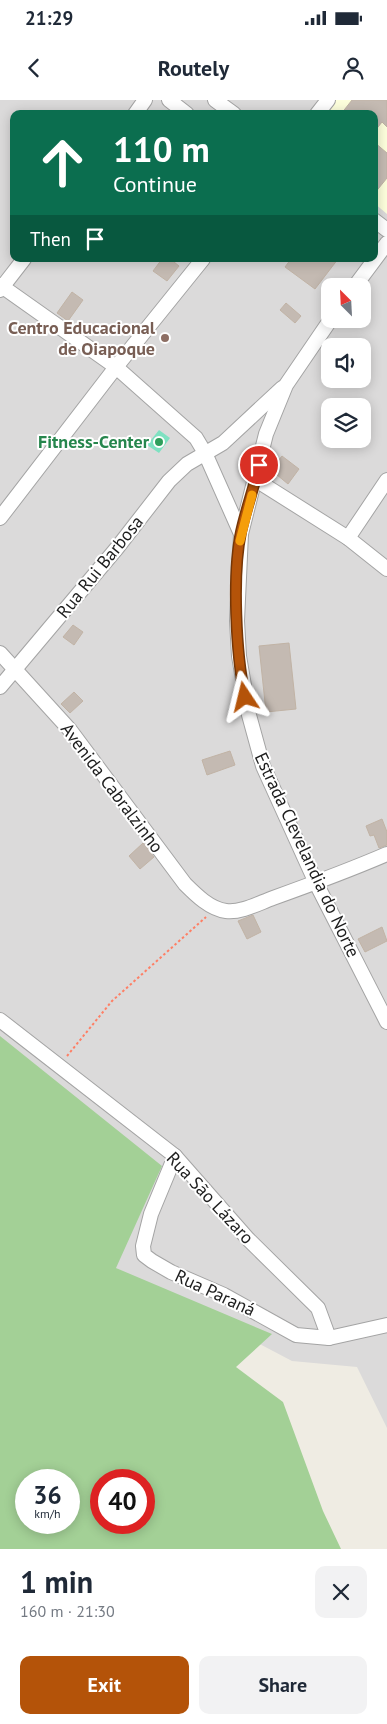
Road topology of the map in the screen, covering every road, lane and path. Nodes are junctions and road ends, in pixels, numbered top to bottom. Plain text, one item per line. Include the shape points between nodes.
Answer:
1 (169, 100) edge
2 (216, 100) edge
3 (328, 100) edge
4 (183, 110) edge
5 (229, 110) edge
6 (320, 110) edge
7 (22, 262) edge
8 (201, 262) edge
9 (372, 262) edge
10 (361, 278) edge
11 (1, 287) edge
12 (325, 328) edge
13 (116, 367) junction
14 (286, 385) junction
15 (205, 453) junction
16 (256, 480) junction
17 (387, 480) edge
18 (0, 518) edge
19 (241, 534) junction
20 (348, 538) junction
21 (387, 569) edge
22 (0, 653) edge
23 (16, 669) junction
24 (0, 687) edge
25 (387, 854) edge
26 (316, 883) junction
27 (216, 908) junction
28 (0, 1020) edge
29 (387, 1022) edge
30 (60, 1066) junction
31 (175, 1156) junction
32 (387, 1325) edge
33 (329, 1338) junction

1 - 4 street
2 - 5 street
3 - 6 street
7 - 11 street
8 - 13 street
9 - 10 street
11 - 13 street
12 - 14 street
13 - 15 street via 185,426
13 - 18 street
14 - 15 street, Rua Rui Barbosa via 223,443
14 - 16 street via 266,434
15 - 19 street
15 - 23 street, Rua Rui Barbosa via 169,481
16 - 19 street
16 - 20 street
17 - 20 street
19 - 26 street, Estrada Clevelandia do Norte via 237,621 249,715 263,766
20 - 21 street
22 - 23 street, Avenida Cabralzinho
23 - 24 street, Rua Rui Barbosa
23 - 27 street, Avenida Cabralzinho via 70,730 185,884 195,895
25 - 26 street
26 - 27 street, Avenida Cabralzinho via 230,912
26 - 29 street, Estrada Clevelandia do Norte
27 - 30 path via 112,1000
28 - 30 street, Rua São Lázaro
30 - 31 street, Rua São Lázaro
31 - 33 street, Rua São Lázaro via 248,1239 318,1308
31 - 33 street, Rua Paraná via 151,1214 143,1246 144,1255 171,1272 198,1282 274,1321 285,1331 308,1338
32 - 33 street, Rua Paraná

